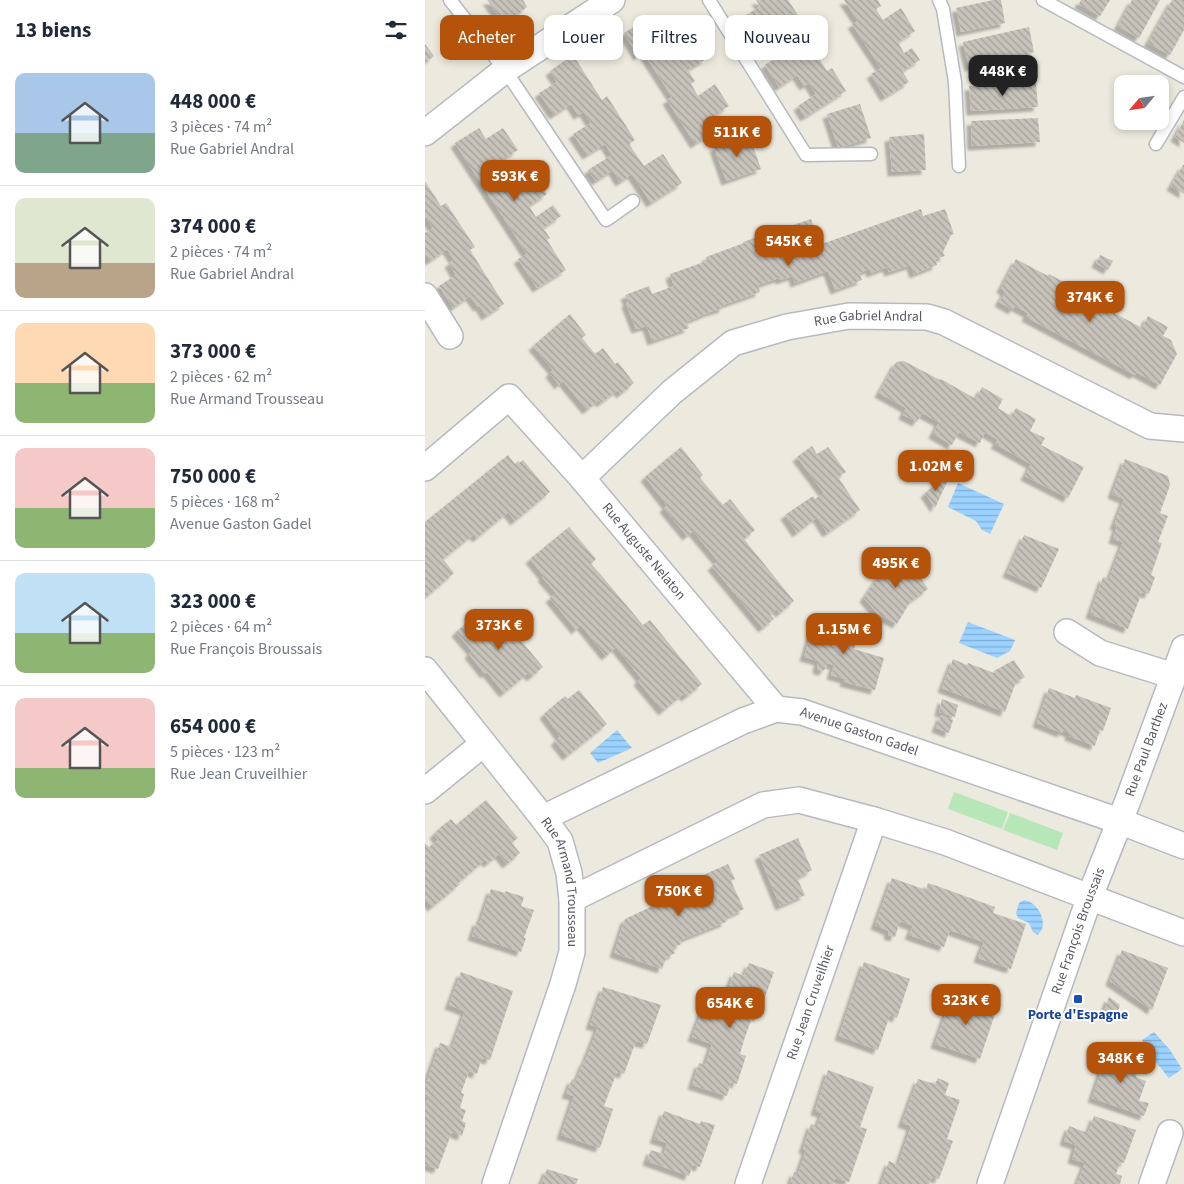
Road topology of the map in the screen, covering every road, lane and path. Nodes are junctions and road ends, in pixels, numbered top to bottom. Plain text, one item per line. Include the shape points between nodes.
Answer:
1 (451, 0) edge
2 (709, 0) edge
3 (939, 0) edge
4 (1043, 0) edge
5 (608, 1) edge
6 (505, 70) junction
7 (1184, 77) edge
8 (1184, 97) edge
9 (425, 133) edge
10 (1156, 144) dead end
11 (871, 154) dead end
12 (959, 166) dead end
13 (633, 201) dead end
14 (425, 296) edge
15 (450, 336) dead end
16 (1184, 429) edge
17 (425, 468) edge
18 (582, 478) junction
19 (1067, 632) dead end
20 (1184, 648) edge
21 (425, 670) edge
22 (1174, 676) junction
23 (776, 709) junction
24 (483, 744) junction
25 (425, 791) edge
26 (543, 818) junction
27 (874, 820) junction
28 (1119, 822) junction
29 (1184, 846) edge
30 (1090, 896) junction
31 (571, 899) junction
32 (1184, 932) edge
33 (1170, 1133) dead end
34 (495, 1184) edge
35 (748, 1184) edge
36 (990, 1184) edge
37 (1152, 1184) edge

1 - 6 lane
2 - 11 lane via 807,155
3 - 12 lane via 955,82
4 - 7 lane
5 - 6 street
6 - 9 street
6 - 13 lane via 606,220
8 - 10 lane
14 - 15 street
16 - 18 street, Rue Gabriel Andral via 1150,426 944,322 927,317 849,316 787,327 733,343 672,392
17 - 18 street, Rue Auguste Nelaton via 509,397
18 - 23 street, Rue Auguste Nelaton
19 - 22 street via 1099,653
20 - 22 street, Rue Paul Barthez
21 - 24 street, Rue Armand Trousseau
22 - 28 street, Rue Paul Barthez
23 - 26 street, Avenue Gaston Gadel via 743,721
23 - 28 street, Avenue Gaston Gadel via 802,712
24 - 25 street
24 - 26 street, Rue Armand Trousseau
26 - 31 street, Rue Armand Trousseau via 560,841 569,873
27 - 30 street via 945,842
27 - 31 street via 799,800 763,806
27 - 35 street, Rue Jean Cruveilhier
28 - 29 street, Avenue Gaston Gadel
28 - 30 street, Rue François Broussais
30 - 32 street
30 - 36 street, Rue François Broussais
31 - 34 street, Rue Armand Trousseau via 572,952
33 - 37 street

